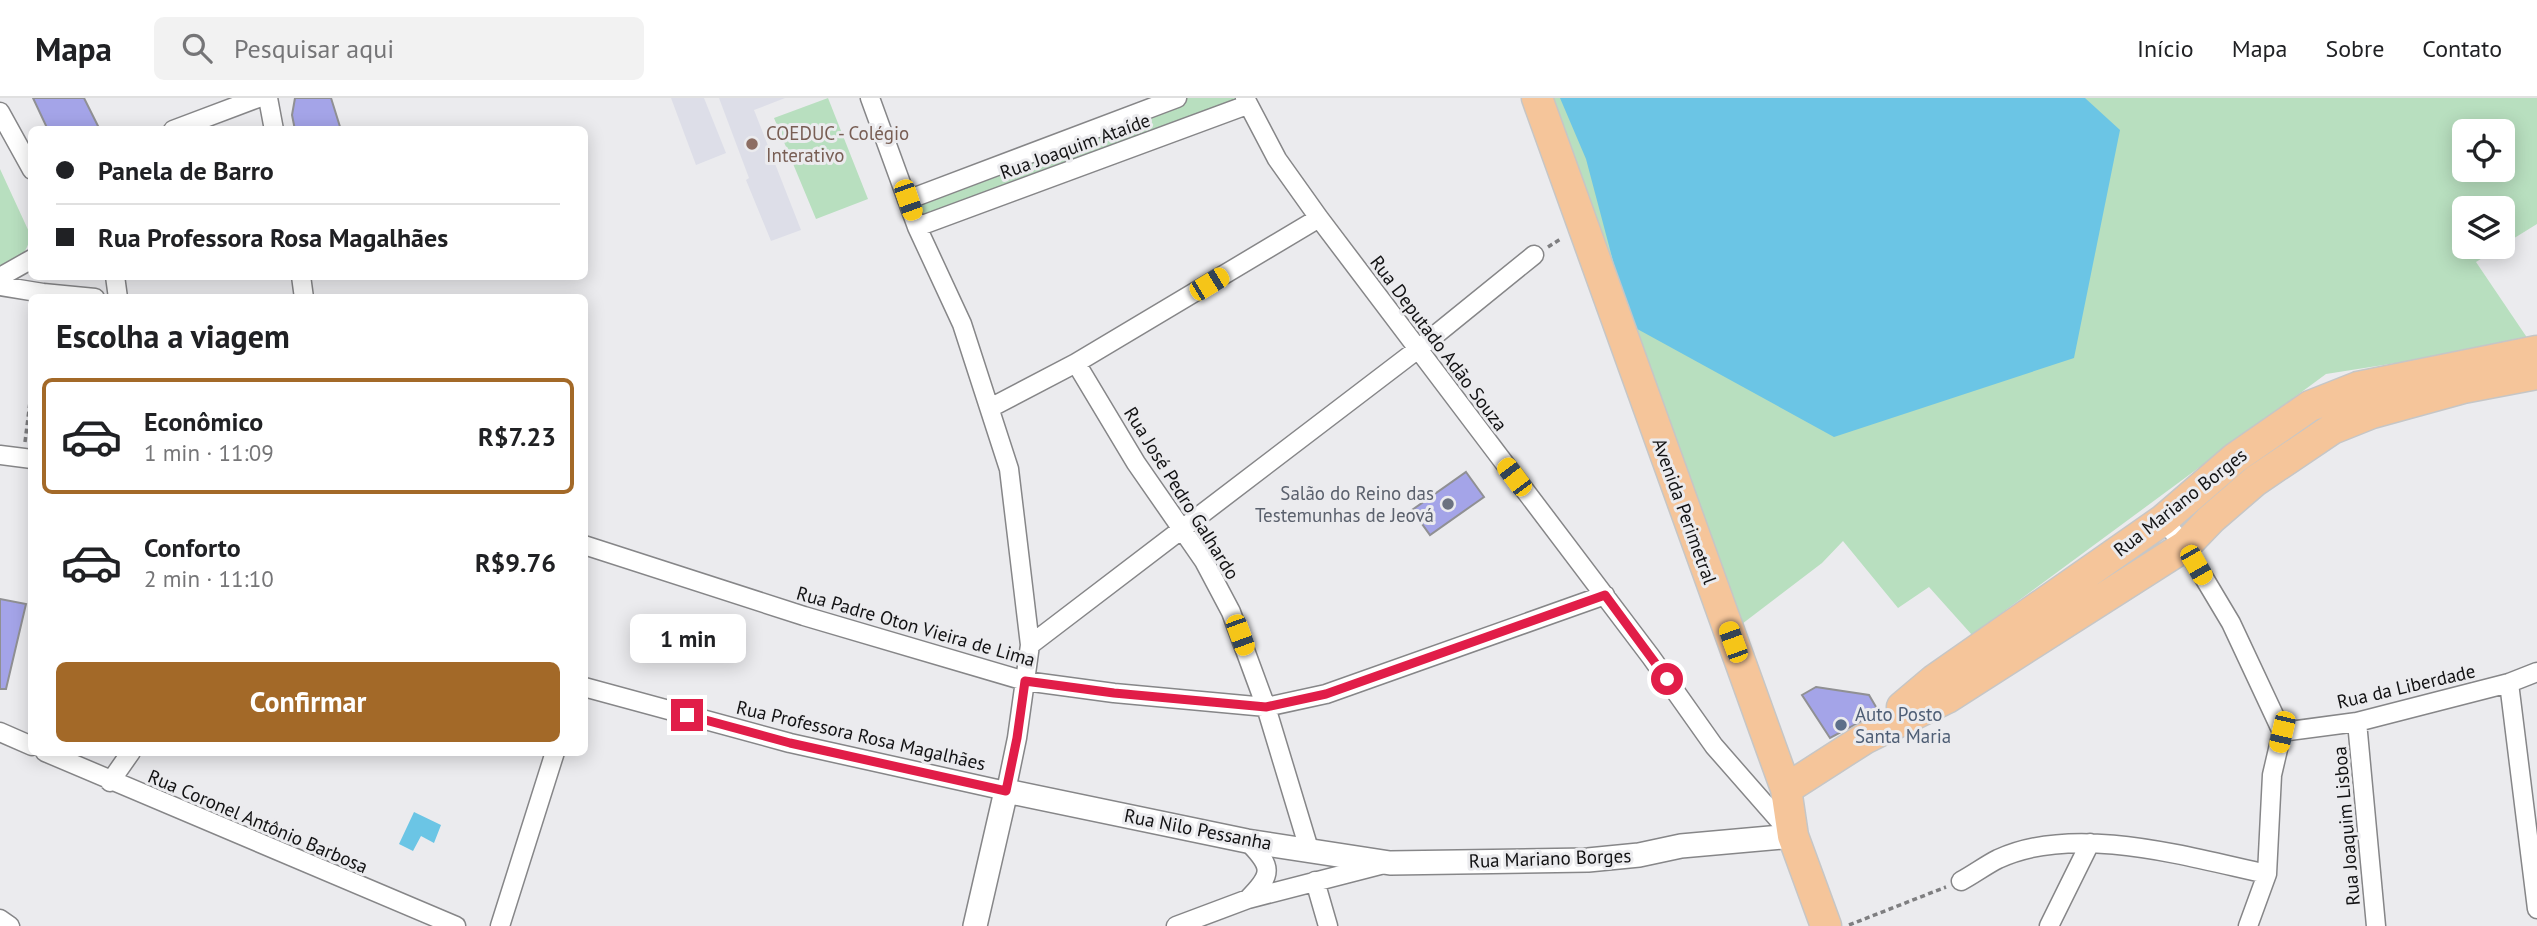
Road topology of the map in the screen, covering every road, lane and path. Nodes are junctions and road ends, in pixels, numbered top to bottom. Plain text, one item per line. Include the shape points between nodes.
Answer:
1 (258, 98) edge
2 (268, 98) edge
3 (870, 98) edge
4 (1177, 98) edge
5 (1537, 98) edge
6 (1246, 101) edge
7 (0, 112) edge
8 (184, 126) edge
9 (273, 126) edge
10 (28, 163) edge
11 (908, 200) junction
12 (1319, 218) junction
13 (1582, 225) junction
14 (917, 227) junction
15 (1534, 256) joint
16 (28, 261) edge
17 (0, 277) edge
18 (0, 286) edge
19 (53, 294) edge
20 (1418, 349) junction
21 (2537, 351) edge
22 (1076, 363) junction
23 (2537, 374) edge
24 (990, 408) junction
25 (0, 455) edge
26 (27, 458) edge
27 (2163, 520) junction
28 (1183, 531) junction
29 (2185, 545) junction
30 (588, 546) edge
31 (1605, 595) junction
32 (1030, 645) junction
33 (2537, 672) edge
34 (1025, 681) junction
35 (2509, 683) junction
36 (588, 688) edge
37 (1266, 707) junction
38 (2357, 722) junction
39 (0, 732) edge
40 (2282, 732) junction
41 (1864, 739) junction
42 (28, 744) edge
43 (54, 756) edge
44 (128, 756) edge
45 (554, 756) edge
46 (110, 782) junction
47 (1786, 789) junction
48 (1006, 791) junction
49 (1793, 836) junction
50 (1247, 841) junction
51 (2090, 843) junction
52 (1309, 849) junction
53 (1391, 863) junction
54 (2267, 874) junction
55 (1315, 881) junction
56 (1961, 881) joint
57 (1248, 899) junction
58 (2537, 909) edge
59 (0, 919) edge
60 (9, 926) edge
61 (456, 926) edge
62 (500, 926) edge
63 (975, 926) edge
64 (1176, 926) edge
65 (1328, 926) edge
66 (1826, 926) edge
67 (1848, 926) edge
68 (2049, 926) edge
69 (2248, 926) edge
70 (2376, 926) edge

1 - 8 street
2 - 9 street
3 - 11 street
4 - 11 street, Rua Joaquim Ataíde
5 - 13 main road, Avenida Perimetral
6 - 12 street, Rua Deputado Adão Souza via 1277,159
6 - 14 street, Rua Joaquim Ataíde
7 - 10 street
11 - 14 street
12 - 20 street, Rua Deputado Adão Souza
12 - 22 street
13 - 15 path
13 - 47 main road, Avenida Perimetral
14 - 24 street via 962,324
15 - 20 street
16 - 17 street
18 - 19 street
20 - 28 street
20 - 31 street, Rua Deputado Adão Souza
21 - 27 main road, Rua Mariano Borges via 2358,387 2310,406 2235,458
22 - 24 street
22 - 28 street, Rua José Pedro Galhardo
23 - 29 main road, Rua Mariano Borges via 2463,388 2332,429 2255,481
24 - 32 street via 1009,469
25 - 26 street
27 - 29 street
27 - 41 main road, Rua Mariano Borges via 1934,680
28 - 32 street
28 - 37 street, Rua José Pedro Galhardo via 1231,612
29 - 40 street via 2231,623
29 - 41 main road, Rua Mariano Borges via 1947,698
30 - 34 street, Rua Padre Oton Vieira de Lima
31 - 37 street, Rua Padre Oton Vieira de Lima via 1326,694
31 - 49 street, Rua Deputado Adão Souza via 1714,746
32 - 34 street
33 - 35 street, Rua da Liberdade
34 - 37 street, Rua Padre Oton Vieira de Lima
34 - 48 street
35 - 38 street, Rua da Liberdade
35 - 58 street
36 - 48 street, Rua Professora Rosa Magalhães via 790,743
37 - 52 street, Rua José Pedro Galhardo
38 - 40 street, Rua da Liberdade
38 - 70 street, Rua Joaquim Lisboa
39 - 42 street
40 - 54 street via 2272,775
41 - 47 main road, Rua Mariano Borges
43 - 46 street, Rua Coronel Antônio Barbosa
44 - 46 street
45 - 62 street
46 - 61 street, Rua Coronel Antônio Barbosa
47 - 49 main road, Avenida Perimetral
48 - 50 street, Rua Nilo Pessanha
48 - 63 street
49 - 53 street, Rua Mariano Borges via 1588,860
49 - 66 main road, Avenida Perimetral
50 - 52 street, Rua Nilo Pessanha
50 - 57 street via 1262,856 1267,871 1265,882
51 - 54 street via 2165,852
51 - 56 street via 2035,848 1999,859
51 - 68 street
52 - 53 street, Rua Nilo Pessanha
53 - 55 street
54 - 69 street
55 - 57 street
55 - 65 street
56 - 67 path
57 - 64 street
59 - 60 street

